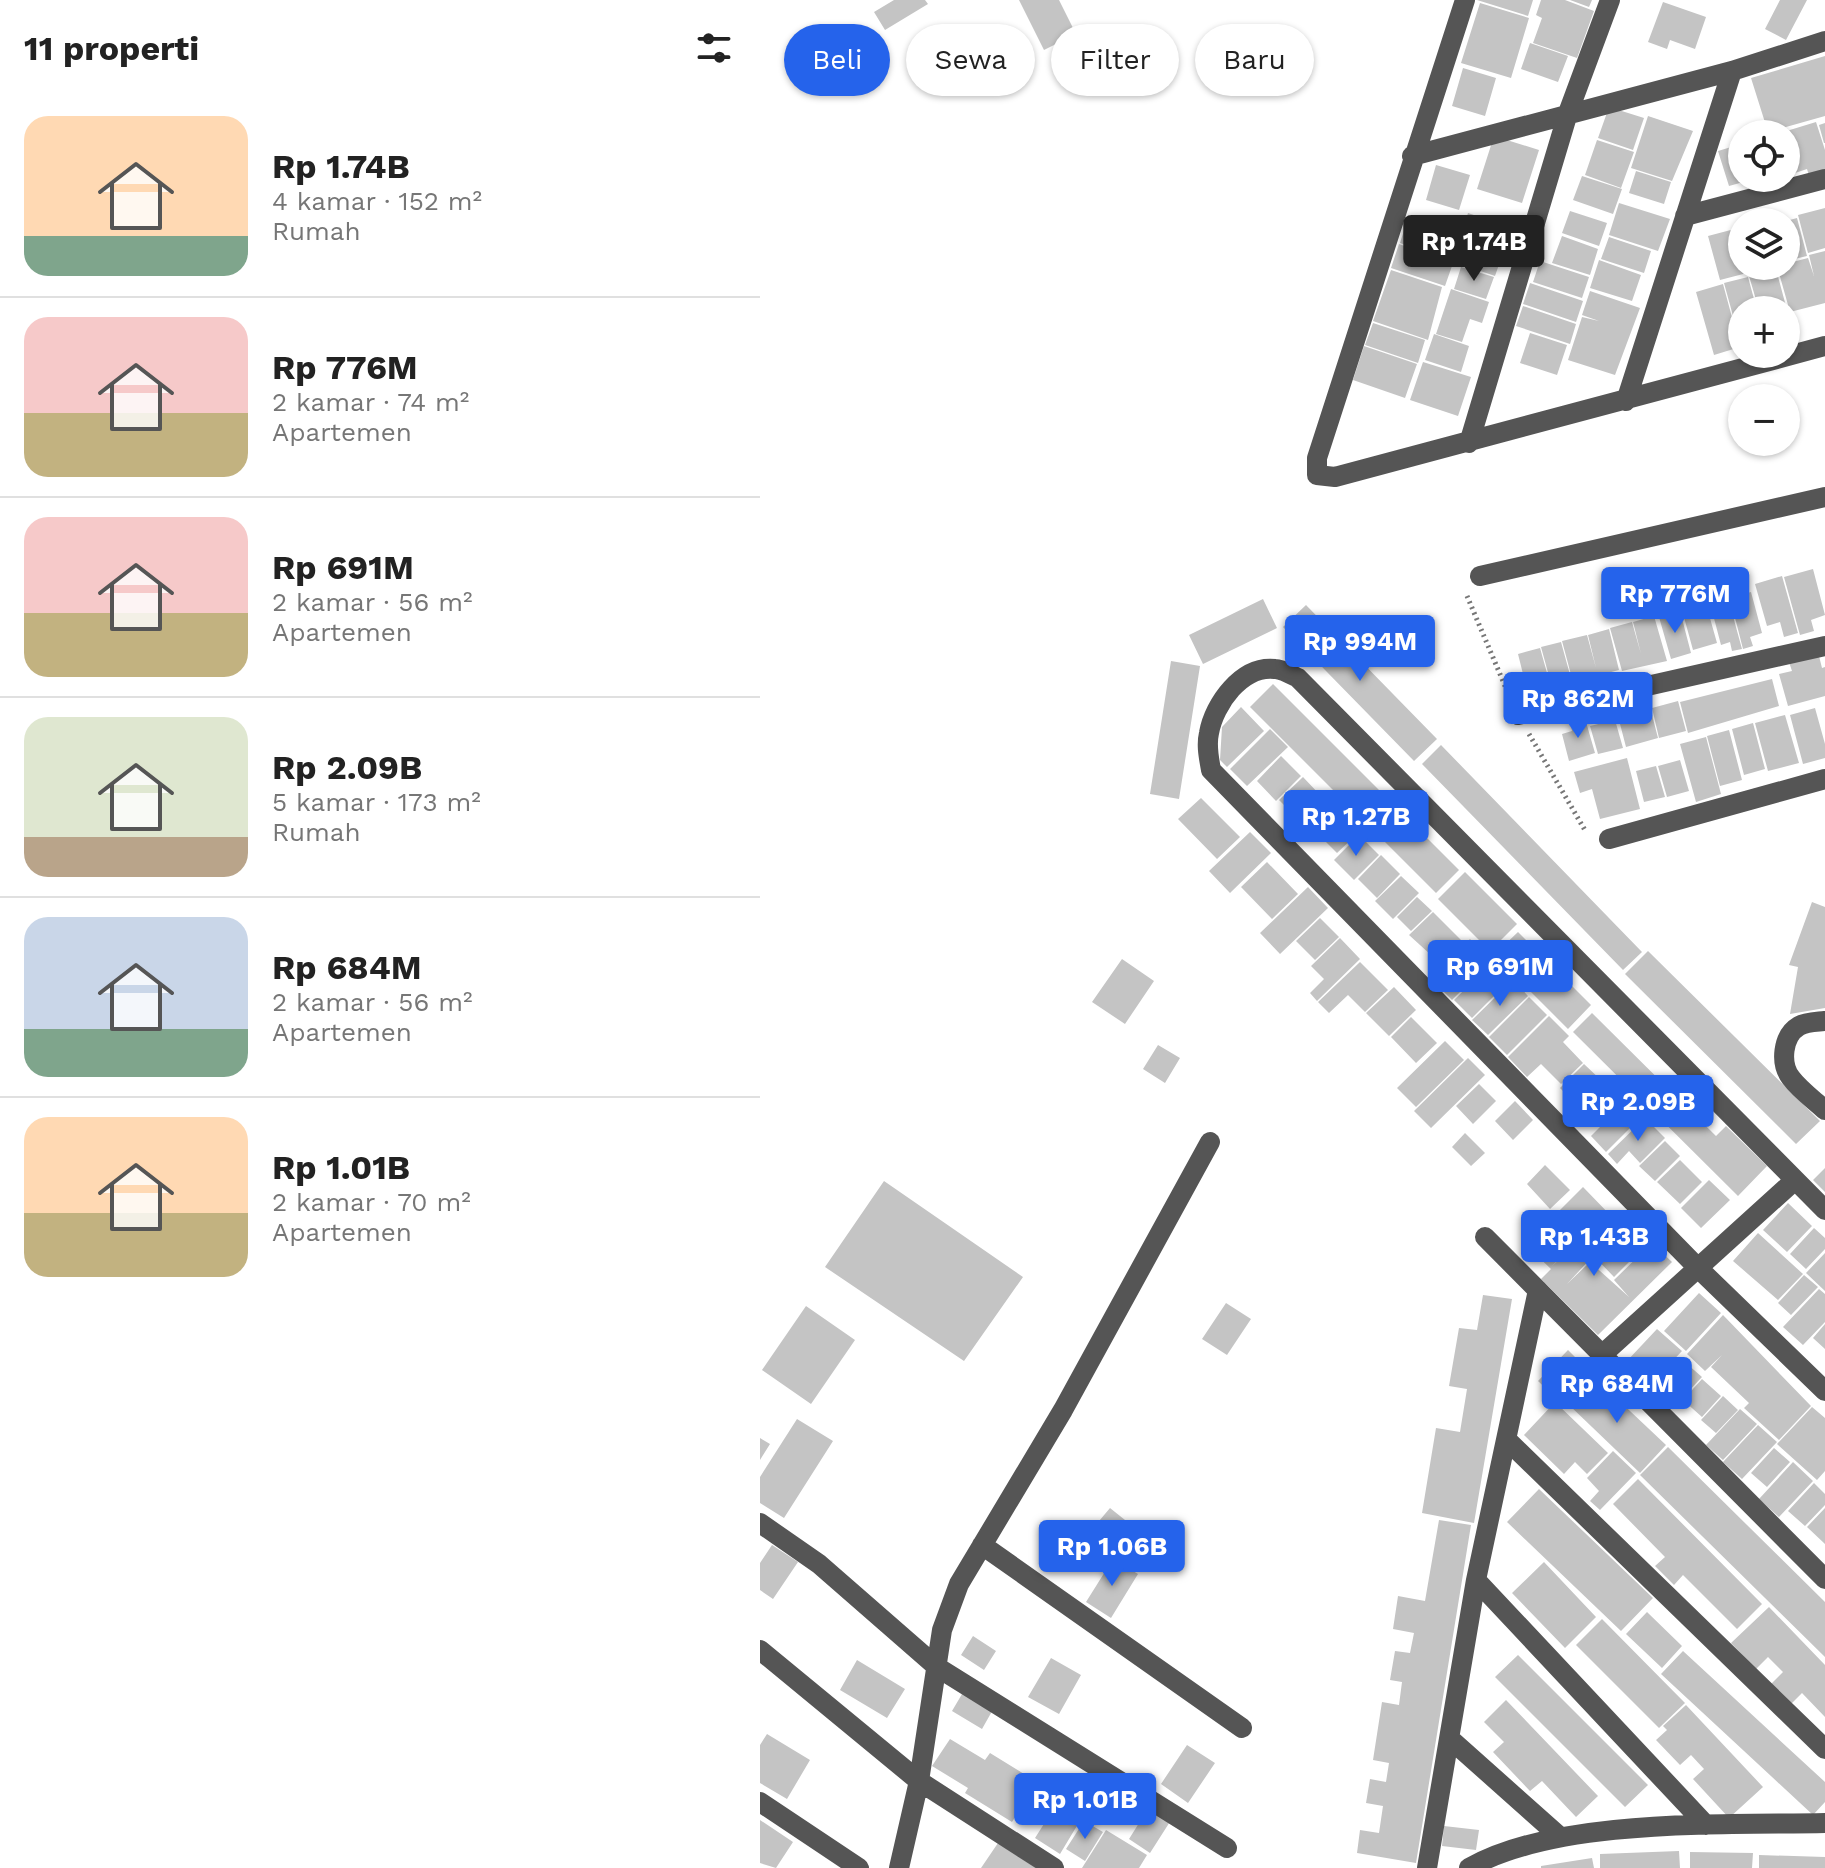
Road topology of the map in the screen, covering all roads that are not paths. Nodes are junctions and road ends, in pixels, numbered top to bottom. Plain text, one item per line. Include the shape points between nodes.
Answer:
1 (1465, 0) edge
2 (1610, 0) edge
3 (1825, 41) edge
4 (1732, 71) junction
5 (1568, 113) junction
6 (1412, 156) junction
7 (1825, 179) edge
8 (1685, 216) junction
9 (1825, 346) edge
10 (1626, 401) junction
11 (1469, 443) junction
12 (1825, 497) edge
13 (1480, 576) dead end
14 (1825, 646) edge
15 (1518, 715) dead end
16 (1825, 779) edge
17 (1609, 839) dead end
18 (1825, 1021) edge
19 (1825, 1110) edge
20 (1210, 1142) dead end
21 (1795, 1180) junction
22 (1825, 1210) edge
23 (1485, 1237) dead end
24 (1696, 1266) junction
25 (1538, 1290) junction
26 (1604, 1353) junction
27 (1825, 1391) edge
28 (1506, 1439) junction
29 (760, 1523) edge
30 (982, 1545) junction
31 (1825, 1579) edge
32 (1476, 1580) junction
33 (760, 1650) edge
34 (937, 1667) junction
35 (1242, 1728) dead end
36 (1449, 1738) junction
37 (1825, 1749) edge
38 (919, 1781) junction
39 (760, 1802) edge
40 (1825, 1823) edge
41 (1706, 1825) junction
42 (1559, 1836) junction
43 (1227, 1848) dead end
44 (859, 1868) edge
45 (899, 1868) edge
46 (1054, 1868) edge
47 (1427, 1868) edge
48 (1469, 1868) edge

1 - 6 street
2 - 5 street
3 - 4 street
4 - 5 street
4 - 8 street
5 - 6 street
5 - 11 street
6 - 11 street via 1317,458 1317,475 1335,477
7 - 8 street
8 - 10 street
9 - 10 street
10 - 11 street
12 - 13 street
14 - 15 street
16 - 17 street
18 - 19 street via 1800,1025 1784,1050 1791,1079
20 - 30 street via 1063,1410
21 - 22 street
21 - 24 street
21 - 24 street via 1298,678 1275,669 1237,682 1218,708 1209,733 1211,770
23 - 25 street
24 - 26 street
24 - 27 street
25 - 26 street
25 - 28 street
26 - 31 street
28 - 32 street
28 - 37 street
29 - 34 street via 819,1564
30 - 34 street via 959,1584 942,1630
30 - 35 street
32 - 36 street
32 - 41 street
33 - 38 street
34 - 38 street
34 - 43 street
36 - 42 street
36 - 47 street
38 - 45 street
38 - 46 street
39 - 44 street
40 - 41 street
41 - 42 street
42 - 48 street

